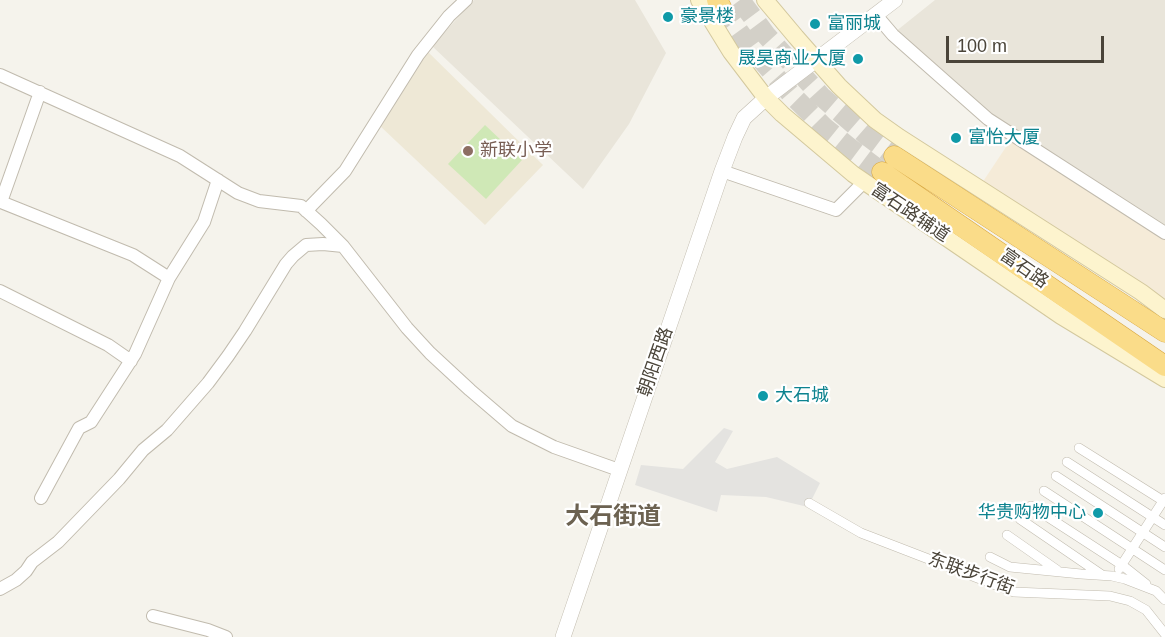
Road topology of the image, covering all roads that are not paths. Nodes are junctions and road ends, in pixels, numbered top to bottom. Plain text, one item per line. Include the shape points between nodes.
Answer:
1 (466, 0) edge
2 (699, 0) edge
3 (765, 0) edge
4 (895, 0) edge
5 (876, 15) junction
6 (816, 60) junction
7 (0, 75) edge
8 (39, 92) junction
9 (766, 98) junction
10 (722, 171) junction
11 (218, 180) junction
12 (864, 182) junction
13 (306, 211) junction
14 (1165, 233) edge
15 (343, 246) junction
16 (169, 278) junction
17 (0, 291) edge
18 (1165, 310) edge
19 (1165, 332) edge
20 (131, 361) junction
21 (1165, 366) edge
22 (1165, 379) edge
23 (1078, 448) dead end
24 (1067, 462) dead end
25 (619, 470) junction
26 (1056, 476) dead end
27 (1044, 491) dead end
28 (41, 498) dead end
29 (1164, 500) edge
30 (809, 503) dead end
31 (1031, 506) dead end
32 (1153, 517) junction
33 (1020, 519) dead end
34 (1165, 525) edge
35 (1143, 532) junction
36 (1007, 535) dead end
37 (1165, 546) edge
38 (1132, 549) junction
39 (990, 557) dead end
40 (1122, 565) junction
41 (1165, 570) edge
42 (1060, 572) junction
43 (1102, 575) junction
44 (1114, 577) junction
45 (0, 589) edge
46 (1156, 591) junction
47 (1165, 600) edge
48 (153, 616) dead end
49 (1165, 634) edge
50 (226, 637) edge
51 (563, 637) edge

1 - 13 street via 418,55 345,171
2 - 9 main road, 富石路辅道
3 - 6 main road
4 - 5 street, 朝阳西路
5 - 6 street, 朝阳西路
5 - 14 street via 893,35 988,119
6 - 9 street, 朝阳西路
6 - 18 main road via 875,120
7 - 8 street
8 - 11 street via 180,156
8 - 16 street via 1,202 133,255
9 - 10 street, 朝阳西路 via 744,118
9 - 12 main road, 富石路辅道
10 - 12 street via 836,210
10 - 25 street, 朝阳西路
11 - 13 street via 259,201 301,206
11 - 16 street via 204,222
12 - 22 main road, 富石路辅道 via 1061,316
13 - 15 street
15 - 25 street via 430,353 512,426 554,447
15 - 45 street via 306,245 293,256 228,356 167,430 143,450 58,542 16,580
16 - 20 street
17 - 20 street via 108,345
19 - 21 highway, 富石路 via 888,164
20 - 28 street via 91,422 79,428
23 - 29 street
24 - 32 street
25 - 51 street, 朝阳西路
26 - 35 street
27 - 38 street
29 - 32 street
30 - 49 street, 东联步行街 via 861,533 1014,591 1130,600 1146,610
31 - 40 street
32 - 34 street
32 - 35 street
33 - 43 street
35 - 37 street
35 - 38 street
36 - 42 street
38 - 40 street
38 - 41 street
39 - 42 street via 1010,567
40 - 44 street
40 - 46 street
42 - 43 street
43 - 44 street
44 - 46 street
46 - 47 street
48 - 50 street

